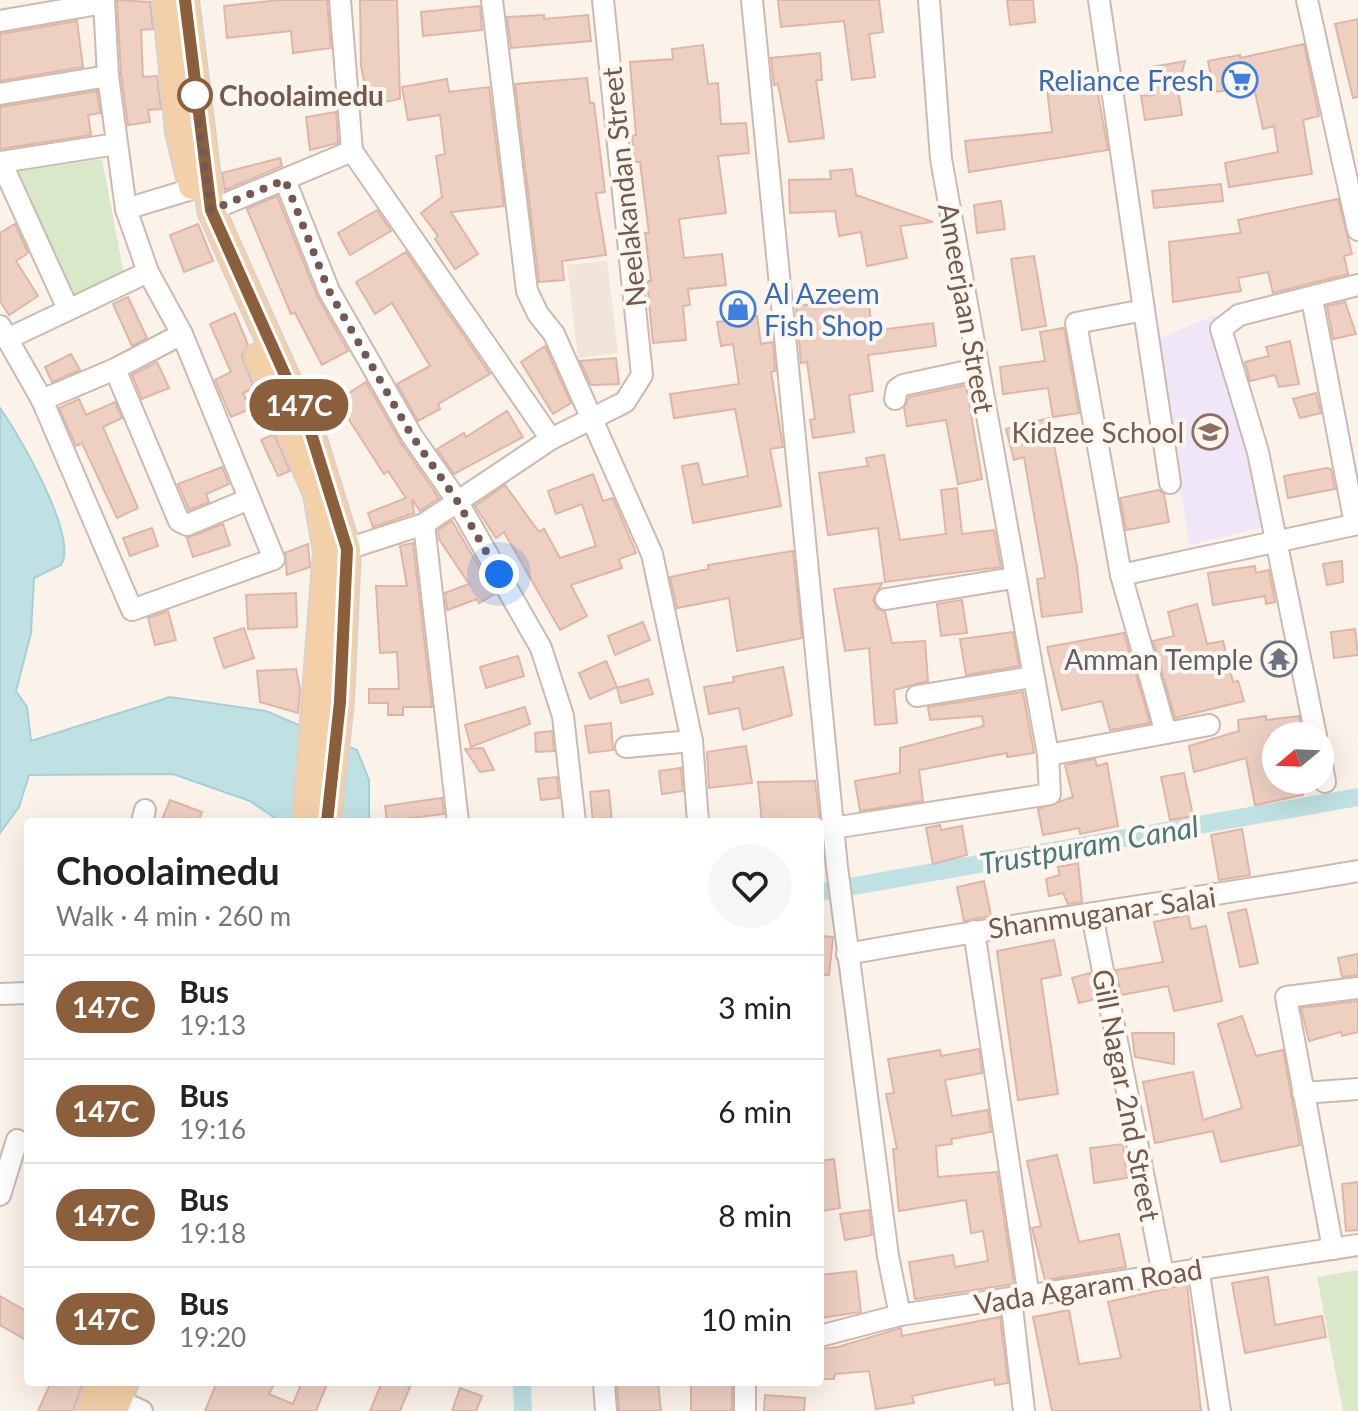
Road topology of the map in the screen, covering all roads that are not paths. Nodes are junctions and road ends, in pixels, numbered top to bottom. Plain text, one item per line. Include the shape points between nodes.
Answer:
1 (166, 0) edge
2 (185, 0) edge
3 (340, 0) edge
4 (492, 0) edge
5 (603, 0) edge
6 (752, 0) edge
7 (929, 0) edge
8 (1099, 0) edge
9 (1307, 0) edge
10 (104, 2) edge
11 (36, 8) edge
12 (0, 21) edge
13 (108, 76) junction
14 (0, 94) edge
15 (116, 144) junction
16 (352, 151) junction
17 (285, 180) junction
18 (192, 189) junction
19 (126, 209) junction
20 (211, 210) junction
21 (1358, 230) edge
22 (148, 272) junction
23 (1358, 285) edge
24 (1312, 299) junction
25 (68, 309) junction
26 (1144, 310) junction
27 (4, 332) edge
28 (182, 334) junction
29 (115, 369) junction
30 (977, 369) junction
31 (895, 399) dead end
32 (42, 400) junction
33 (594, 418) junction
34 (551, 439) junction
35 (1170, 483) dead end
36 (249, 499) junction
37 (456, 499) junction
38 (424, 524) junction
39 (1356, 524) edge
40 (1276, 544) junction
41 (347, 549) junction
42 (1121, 575) junction
43 (1013, 578) junction
44 (886, 599) dead end
45 (1032, 677) junction
46 (917, 696) dead end
47 (328, 705) junction
48 (1313, 722) edge
49 (1209, 725) dead end
50 (1166, 733) junction
51 (692, 741) junction
52 (626, 747) dead end
53 (1048, 755) junction
54 (307, 818) edge
55 (327, 818) edge
56 (458, 818) edge
57 (575, 818) edge
58 (698, 818) edge
59 (833, 828) junction
60 (1358, 871) edge
61 (1092, 915) junction
62 (974, 931) junction
63 (847, 954) junction
64 (1358, 988) edge
65 (24, 993) edge
66 (0, 994) edge
67 (1358, 1089) edge
68 (1303, 1093) junction
69 (15, 1140) edge
70 (0, 1195) edge
71 (1358, 1245) edge
72 (1333, 1249) junction
73 (1198, 1267) junction
74 (1163, 1274) junction
75 (1020, 1298) junction
76 (900, 1315) junction
77 (824, 1335) edge
78 (604, 1386) edge
79 (745, 1386) edge
80 (120, 1397) edge
81 (89, 1411) edge
82 (606, 1411) edge
83 (745, 1411) edge
84 (1024, 1411) edge
85 (1220, 1411) edge

1 - 18 main road via 179,132
2 - 20 main road
3 - 16 street
4 - 33 street via 527,291
5 - 33 street, Neelakandan Street via 642,375 625,402
6 - 59 street
7 - 30 street, Ameerjaan Street via 941,159
8 - 26 street
9 - 21 street
10 - 11 street
10 - 13 street
11 - 12 street
13 - 14 street
13 - 15 street
15 - 19 street
15 - 25 street via 1,162
16 - 17 street
16 - 34 street
17 - 20 street
17 - 37 street via 329,291 412,436
18 - 19 street
18 - 47 main road via 317,494 328,567
19 - 22 street
20 - 41 main road via 311,433
22 - 25 street
22 - 28 street
23 - 24 street
24 - 39 street
24 - 40 street via 1239,315 1221,329 1258,452
25 - 27 street
26 - 35 street
26 - 42 street via 1076,323
27 - 32 street
28 - 29 street
28 - 36 street
29 - 32 street
29 - 36 street via 179,521 187,525
30 - 31 street via 903,385
30 - 43 street, Ameerjaan Street
32 - 36 street via 132,610 274,559
33 - 34 street
33 - 51 street via 652,554
34 - 37 street
37 - 38 street
37 - 57 street via 541,648 563,716
38 - 41 street
38 - 56 street
39 - 40 street
40 - 42 street
40 - 48 street
41 - 47 main road
42 - 50 street
43 - 44 street
43 - 45 street, Ameerjaan Street
45 - 46 street
45 - 53 street, Ameerjaan Street
47 - 54 main road
47 - 55 main road
49 - 50 street
50 - 53 street
51 - 52 street
51 - 58 street
53 - 59 street, Ameerjaan Street via 1050,794
59 - 63 street
60 - 61 street, Shanmuganar Salai
61 - 62 street, Shanmuganar Salai
61 - 74 street, Gill Nagar 2nd Street
62 - 63 street, Shanmuganar Salai
62 - 75 street
63 - 76 street
64 - 68 street via 1286,997
65 - 66 street
67 - 68 street
68 - 72 street
69 - 70 street
71 - 72 street, Vada Agaram Road
72 - 73 street, Vada Agaram Road
73 - 74 street, Vada Agaram Road
73 - 85 street
74 - 75 street, Vada Agaram Road
75 - 76 street, Vada Agaram Road
75 - 84 street
76 - 77 street, Vada Agaram Road
78 - 82 street
79 - 83 street
80 - 81 main road

